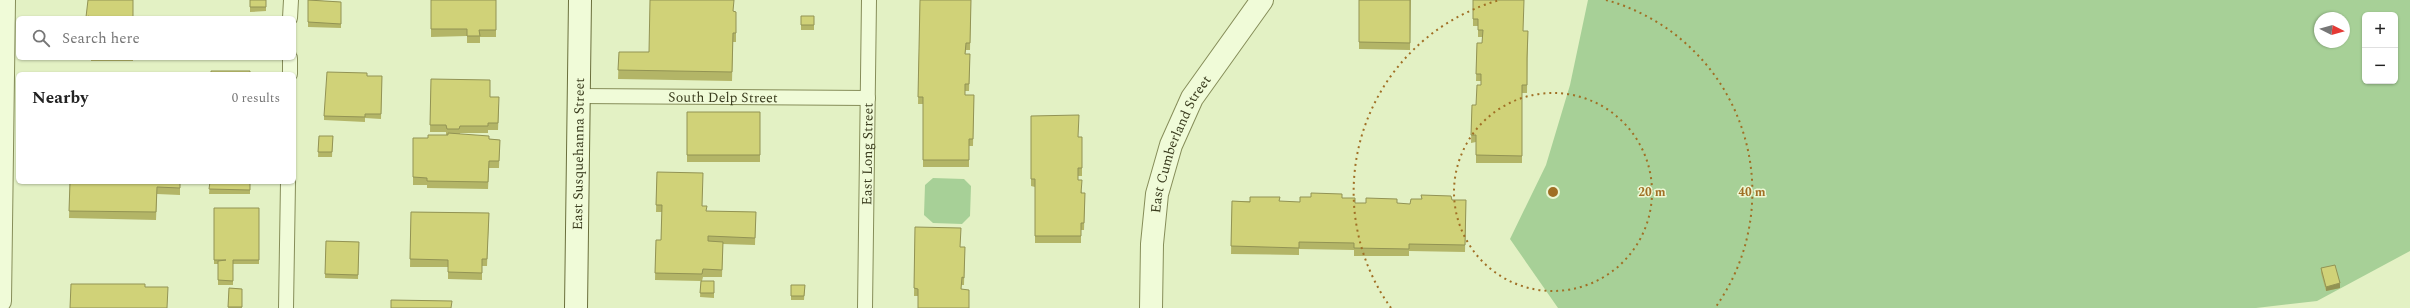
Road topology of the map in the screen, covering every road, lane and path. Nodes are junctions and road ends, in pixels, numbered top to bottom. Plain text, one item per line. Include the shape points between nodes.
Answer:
1 (4, 0) edge
2 (291, 0) edge
3 (580, 0) edge
4 (869, 0) edge
5 (1262, 0) edge
6 (290, 16) edge
7 (290, 60) edge
8 (290, 72) edge
9 (579, 96) junction
10 (868, 98) junction
11 (288, 184) edge
12 (0, 300) edge
13 (286, 308) edge
14 (576, 308) edge
15 (865, 308) edge
16 (1151, 308) edge

1 - 12 street
2 - 6 lane
3 - 9 street, East Susquehanna Street
4 - 10 lane, East Long Street
5 - 16 street, East Cumberland Street via 1192,98 1171,145 1157,194 1152,244
7 - 8 lane
9 - 10 lane, South Delp Street
9 - 14 street, East Susquehanna Street
10 - 15 lane, East Long Street
11 - 13 lane

